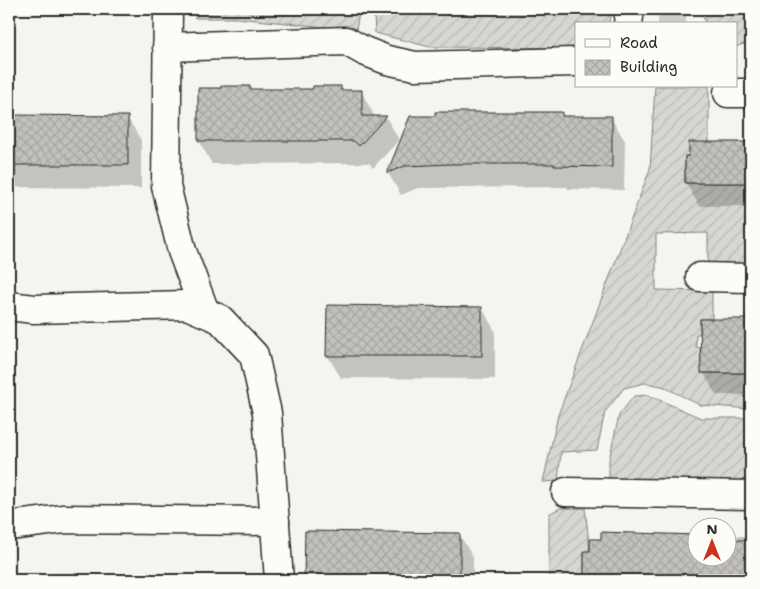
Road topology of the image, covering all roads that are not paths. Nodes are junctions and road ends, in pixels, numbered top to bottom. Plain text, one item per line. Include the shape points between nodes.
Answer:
1 (168, 9) edge
2 (630, 9) edge
3 (628, 22) edge
4 (167, 47) junction
5 (575, 62) edge
6 (700, 277) dead end
7 (751, 278) edge
8 (9, 306) edge
9 (205, 312) junction
10 (566, 492) dead end
11 (751, 495) edge
12 (275, 520) junction
13 (9, 526) edge
14 (279, 580) edge

1 - 4 lane
2 - 3 lane
4 - 5 lane via 346,41 387,60 415,66
4 - 9 lane via 166,186 182,251
6 - 7 lane
8 - 9 lane via 34,309 187,305
9 - 12 lane via 220,320 254,354 267,413
10 - 11 lane
12 - 13 lane via 64,519
12 - 14 lane

